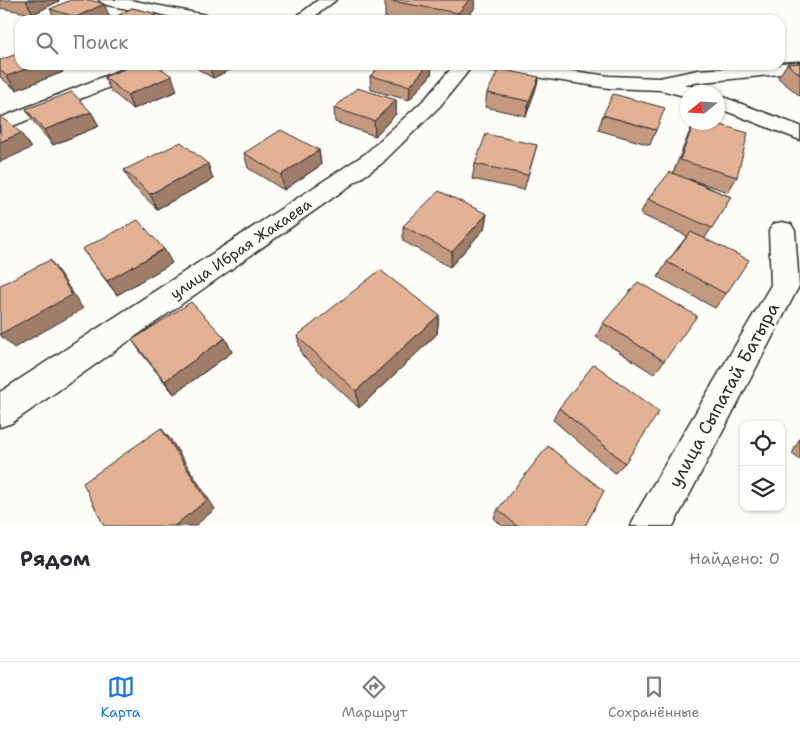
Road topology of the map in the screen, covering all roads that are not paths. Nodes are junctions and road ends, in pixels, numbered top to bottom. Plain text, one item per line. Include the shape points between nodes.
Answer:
1 (107, 0) edge
2 (328, 0) edge
3 (181, 15) edge
4 (307, 15) edge
5 (800, 67) edge
6 (785, 68) edge
7 (136, 70) edge
8 (460, 70) edge
9 (524, 70) edge
10 (766, 70) edge
11 (662, 84) junction
12 (680, 89) edge
13 (725, 104) edge
14 (0, 125) edge
15 (800, 134) edge
16 (794, 233) edge
17 (0, 411) edge
18 (651, 526) edge

1 - 3 street
2 - 4 street
5 - 6 street
7 - 14 street
8 - 17 street, улица Ибрая Жакаева via 433,102 373,159
9 - 11 street via 608,82
10 - 11 street via 698,76
11 - 12 street
13 - 15 street
16 - 18 street, улица Сыпатай Батыра via 785,286

